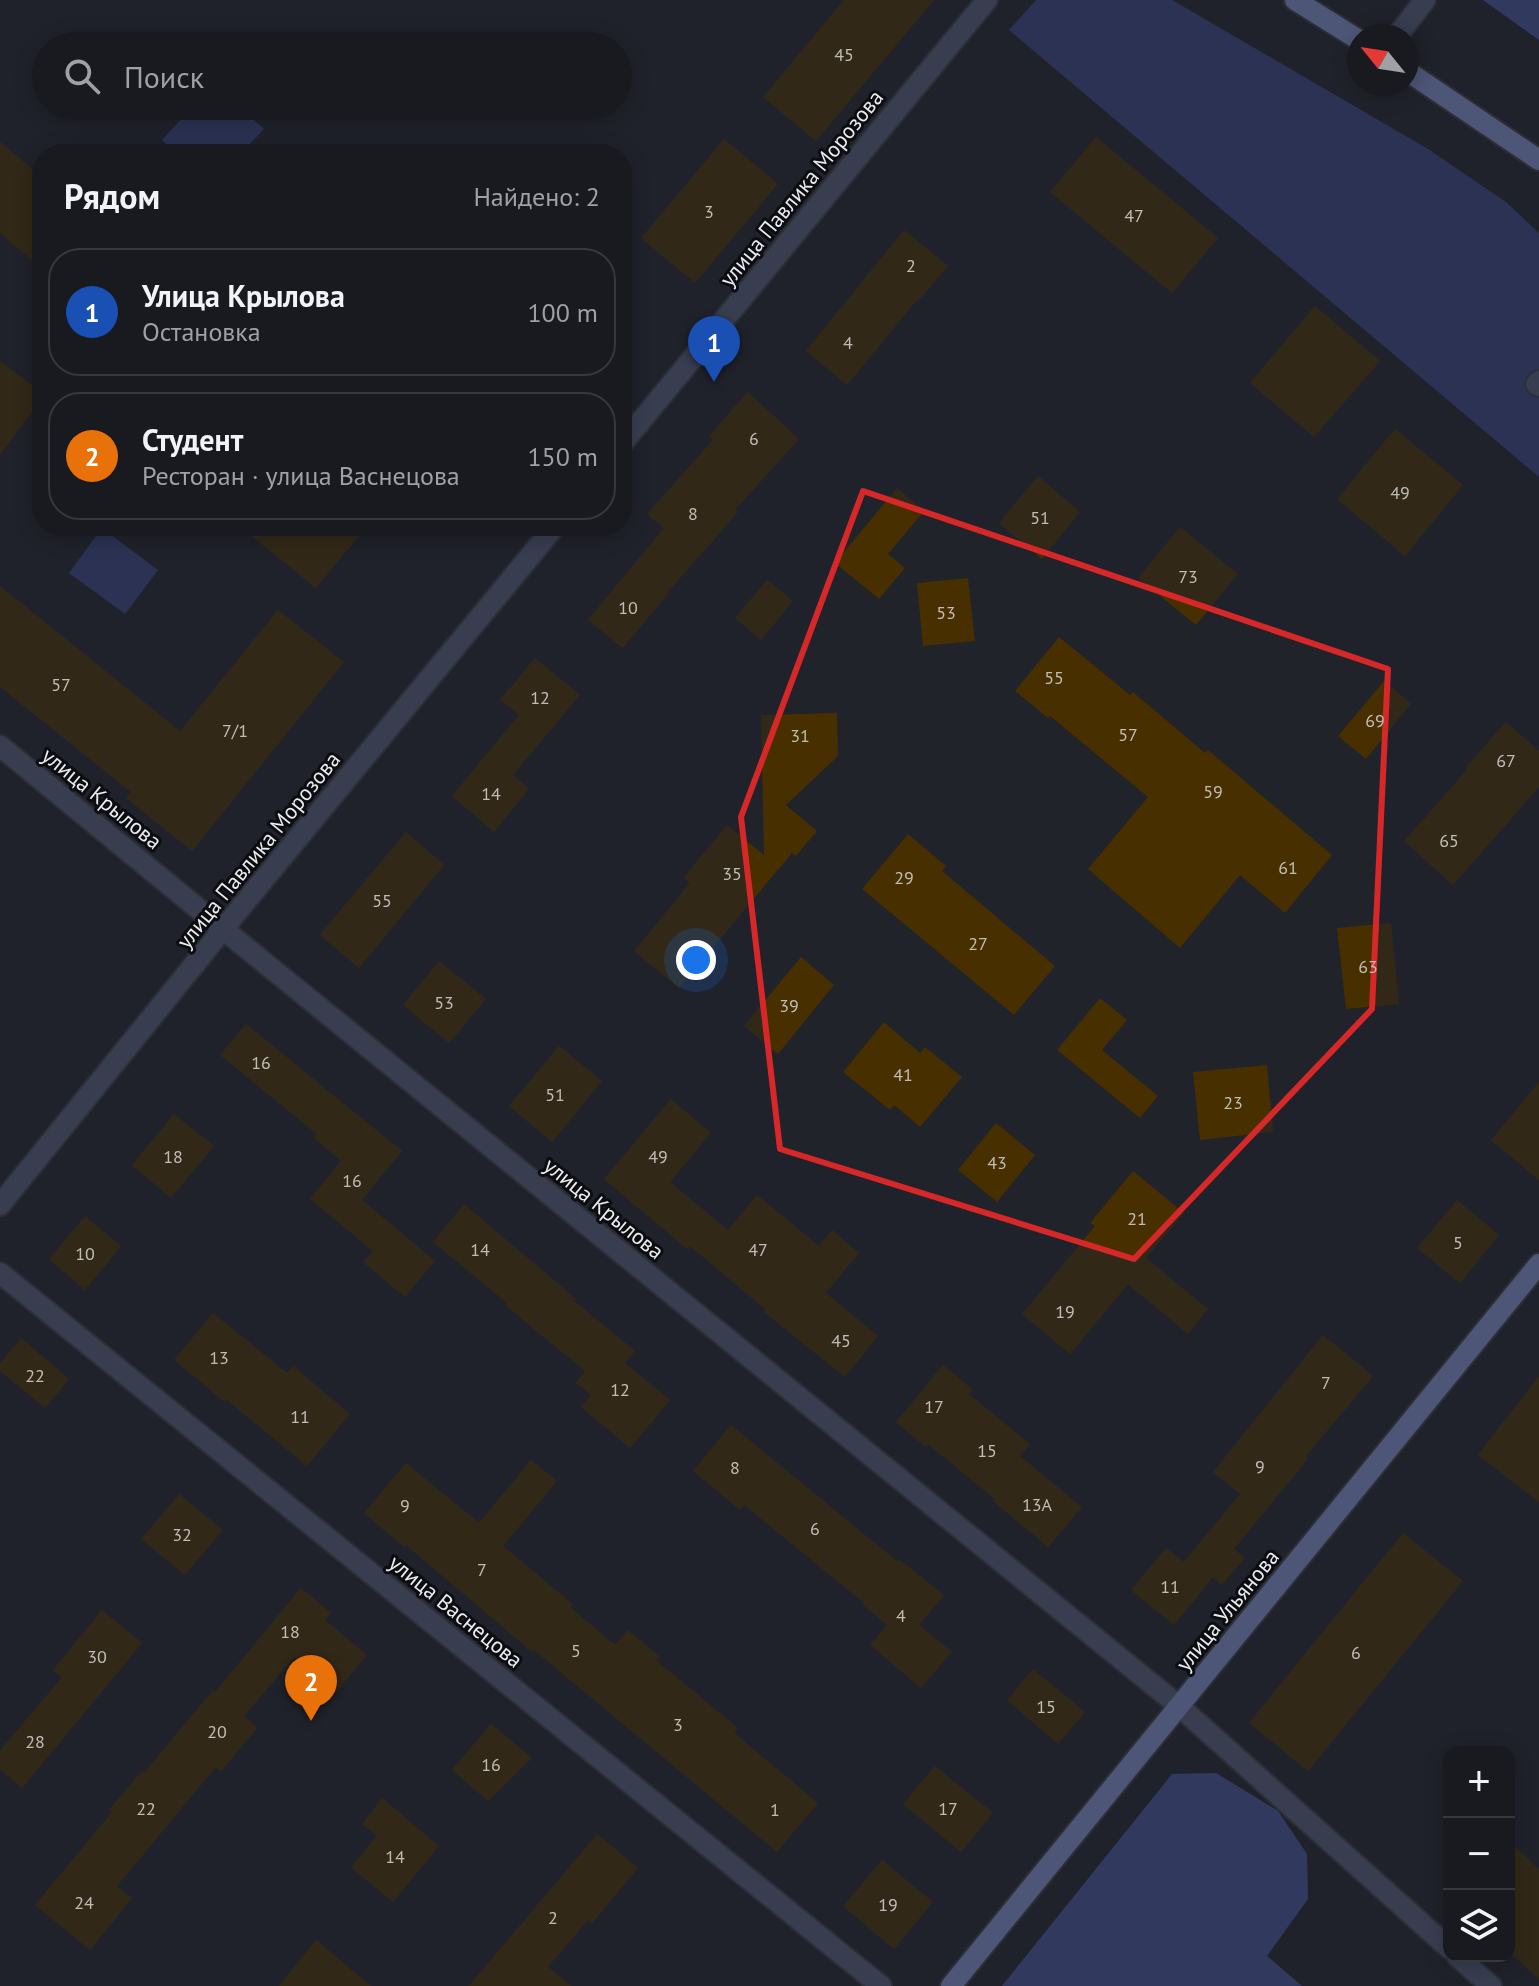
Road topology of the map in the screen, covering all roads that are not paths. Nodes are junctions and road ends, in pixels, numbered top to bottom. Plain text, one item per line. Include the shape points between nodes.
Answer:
1 (987, 0) edge
2 (1295, 0) edge
3 (1425, 0) edge
4 (1406, 24) edge
5 (1347, 32) edge
6 (1419, 79) edge
7 (1539, 160) edge
8 (632, 432) edge
9 (547, 536) edge
10 (0, 746) edge
11 (223, 929) junction
12 (0, 1205) edge
13 (1539, 1264) edge
14 (0, 1273) edge
15 (1179, 1706) junction
16 (1443, 1943) edge
17 (1464, 1962) edge
18 (881, 1986) edge
19 (951, 1986) edge
20 (1491, 1986) edge

1 - 8 street, улица Павлика Морозова
2 - 5 main road
3 - 4 street
6 - 7 main road
9 - 11 street, улица Павлика Морозова
10 - 11 street, улица Крылова
11 - 12 street, улица Павлика Морозова
11 - 15 street, улица Крылова
13 - 15 main road, улица Ульянова
14 - 18 street, улица Васнецова
15 - 16 street, улица Крылова
15 - 19 main road, улица Ульянова
17 - 20 street

